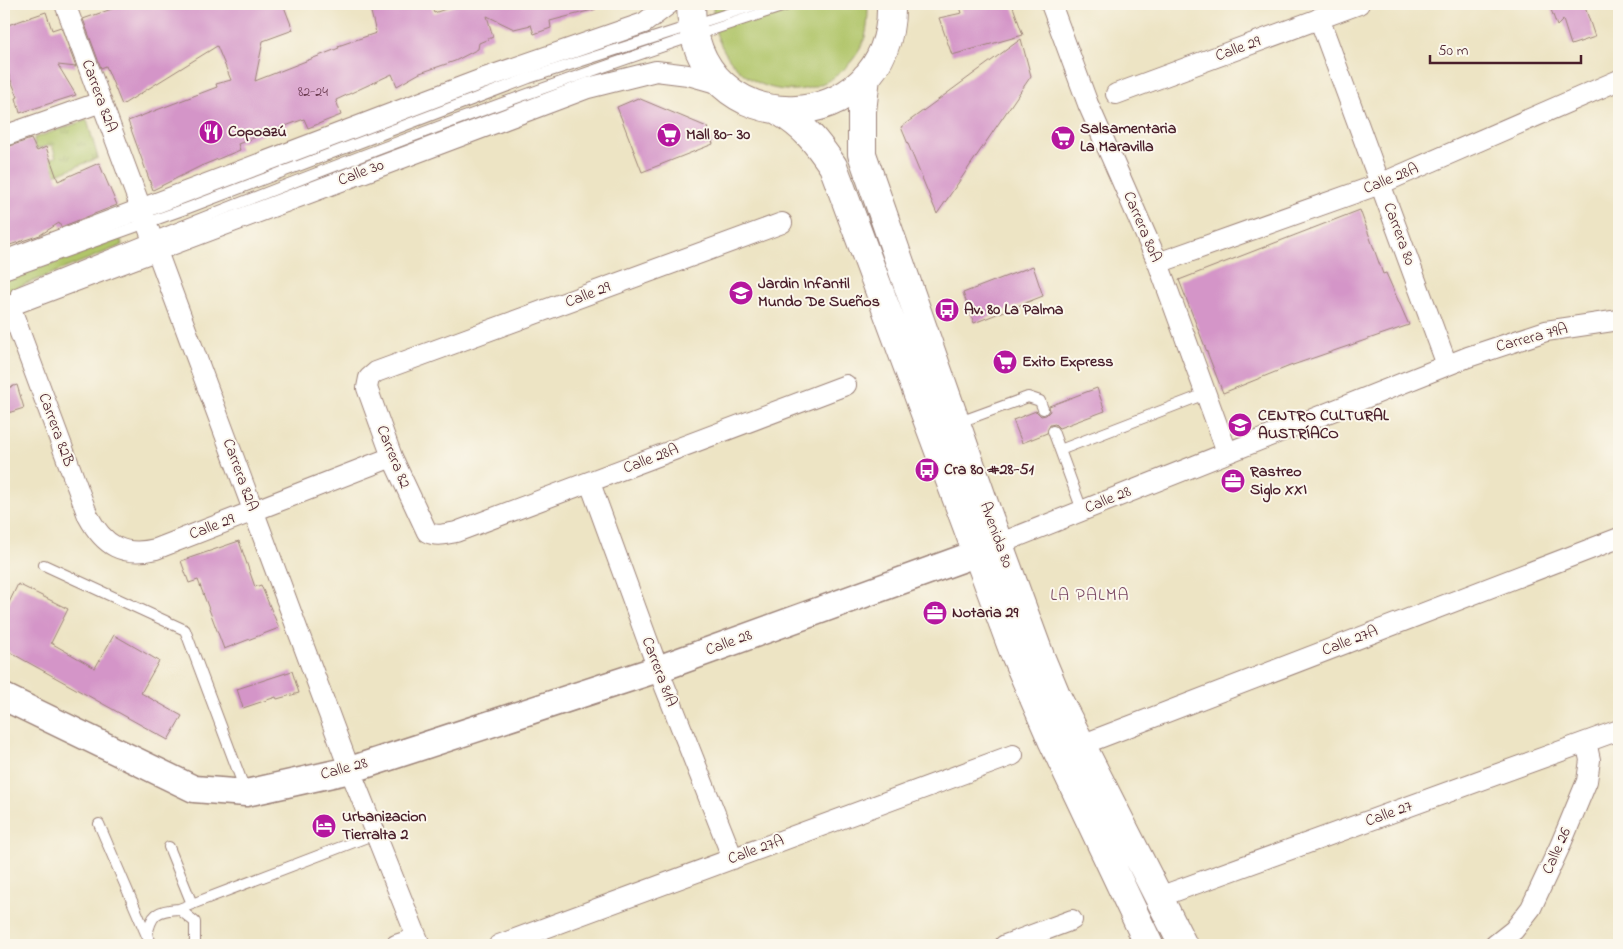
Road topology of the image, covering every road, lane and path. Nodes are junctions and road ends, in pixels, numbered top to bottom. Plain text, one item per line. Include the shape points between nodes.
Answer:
1 (64, 4) edge
2 (669, 4) edge
3 (758, 4) edge
4 (791, 4) edge
5 (891, 4) edge
6 (1052, 4) edge
7 (1360, 4) edge
8 (1319, 18) junction
9 (692, 22) edge
10 (866, 77) junction
11 (1619, 80) edge
12 (723, 85) junction
13 (1116, 94) dead end
14 (101, 102) junction
15 (779, 110) junction
16 (4, 136) edge
17 (1380, 184) junction
18 (782, 223) dead end
19 (149, 230) junction
20 (4, 261) edge
21 (1158, 263) junction
22 (4, 274) edge
23 (6, 304) edge
24 (1619, 320) edge
25 (394, 364) joint
26 (1447, 365) junction
27 (846, 385) dead end
28 (1204, 394) junction
29 (1044, 409) dead end
30 (956, 423) junction
31 (1052, 431) dead end
32 (1060, 450) junction
33 (1227, 452) junction
34 (392, 457) junction
35 (590, 483) junction
36 (1082, 510) junction
37 (253, 512) junction
38 (456, 532) joint
39 (1619, 538) edge
40 (114, 547) joint
41 (987, 549) junction
42 (44, 565) dead end
43 (658, 669) junction
44 (4, 697) edge
45 (1619, 730) edge
46 (1586, 742) junction
47 (1082, 745) junction
48 (1013, 755) dead end
49 (350, 770) junction
50 (246, 794) junction
51 (99, 824) dead end
52 (375, 834) junction
53 (169, 847) dead end
54 (733, 859) junction
55 (1159, 897) junction
56 (192, 904) junction
57 (179, 909) junction
58 (1072, 920) dead end
59 (147, 936) junction
60 (418, 942) edge
61 (152, 945) edge
62 (192, 945) edge
63 (396, 945) edge
64 (499, 945) edge
65 (1005, 945) edge
66 (1149, 945) edge
67 (1183, 945) edge
68 (1494, 945) edge

1 - 14 street, Carrera 82A
2 - 19 street, Calle 30 via 644,23 482,79
3 - 9 lane
4 - 9 lane
5 - 10 main road via 886,43
6 - 21 street, Carrera 80A via 1088,104
7 - 8 street, Calle 29
8 - 13 street, Calle 29
8 - 17 street, Carrera 80
9 - 12 main road via 704,63
9 - 19 lane via 529,78
9 - 19 lane via 539,90
10 - 15 main road via 848,93 827,104 803,110
10 - 30 main road, Avenida 80 via 862,154
11 - 17 street, Calle 28A
12 - 15 main road via 749,102
12 - 19 street, Calle 30 via 668,71 618,79
14 - 16 street
14 - 19 street, Carrera 82A
15 - 41 main road, Avenida 80 via 812,136 833,166
17 - 21 street, Calle 28A
17 - 26 street, Carrera 80
18 - 25 street, Calle 29
19 - 20 street, Calle 30
19 - 22 lane
19 - 23 street, Calle 30
19 - 37 street, Carrera 82A
21 - 28 street, Carrera 80A
23 - 40 street, Carrera 82B via 88,516 100,536
24 - 26 street, Carrera 79A via 1546,331
25 - 34 street, Carrera 82 via 370,378 367,388
26 - 33 street, Calle 28
27 - 35 street, Calle 28A
28 - 32 lane
28 - 33 street, Carrera 80A
29 - 30 lane via 1040,401 1028,396
30 - 41 main road, Avenida 80
31 - 32 lane
32 - 36 lane
33 - 36 street, Calle 28
34 - 37 street, Calle 29
34 - 38 street, Carrera 82 via 427,532 433,535
35 - 38 street, Calle 28A
35 - 43 street, Carrera 81A
36 - 41 street, Calle 28
37 - 40 street, Calle 29 via 149,550 127,551
37 - 49 street, Carrera 82A
39 - 47 street, Calle 27A
41 - 43 street, Calle 28
41 - 47 main road, Avenida 80
41 - 66 main road, Avenida 80 via 1013,650
42 - 50 lane via 185,630
43 - 49 street, Calle 28
43 - 54 street, Carrera 81A
44 - 50 street, Calle 28 via 194,789
45 - 46 street, Calle 27
46 - 55 street, Calle 27
46 - 68 street, Calle 26 via 1590,760 1586,781 1560,846 1531,908 1514,930
47 - 55 main road, Avenida 80
48 - 54 street, Calle 27A
49 - 50 street, Calle 28
49 - 52 street, Carrera 82A
51 - 59 lane
52 - 56 lane
52 - 60 street, Carrera 82A
53 - 56 lane
54 - 64 street, Calle 27A
55 - 67 main road, Avenida 80
56 - 57 lane
57 - 59 lane via 162,910 150,920
57 - 62 lane via 195,922 195,944
58 - 65 street
59 - 61 lane
60 - 63 street

